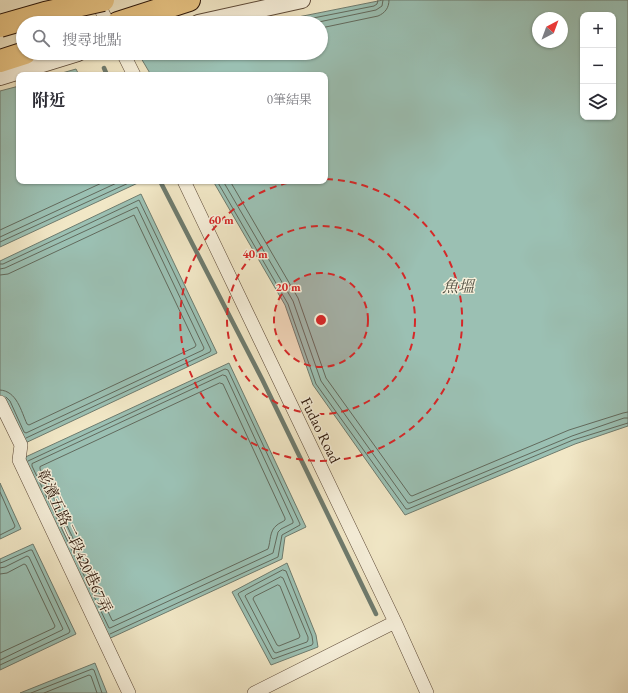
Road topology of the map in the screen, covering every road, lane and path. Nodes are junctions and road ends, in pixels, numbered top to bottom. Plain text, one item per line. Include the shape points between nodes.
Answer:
1 (96, 0) edge
2 (103, 0) edge
3 (189, 0) edge
4 (302, 0) edge
5 (35, 16) edge
6 (104, 16) edge
7 (140, 16) edge
8 (230, 16) edge
9 (16, 21) edge
10 (0, 26) edge
11 (16, 56) edge
12 (55, 60) edge
13 (126, 60) edge
14 (0, 61) edge
15 (16, 72) edge
16 (16, 72) edge
17 (132, 72) edge
18 (0, 77) edge
19 (185, 184) edge
20 (0, 402) edge
21 (395, 622) junction
22 (129, 693) edge
23 (254, 693) edge
24 (427, 693) edge

1 - 6 street
2 - 5 highway, bridge
3 - 7 highway
4 - 8 street
9 - 10 highway, bridge
11 - 14 highway
12 - 16 street
13 - 17 street
15 - 18 street
19 - 21 street, Fudao Road
20 - 22 street, 彰濱五路二段420巷67弄 via 21,445 19,460
21 - 23 street
21 - 24 street, Fudao Road

